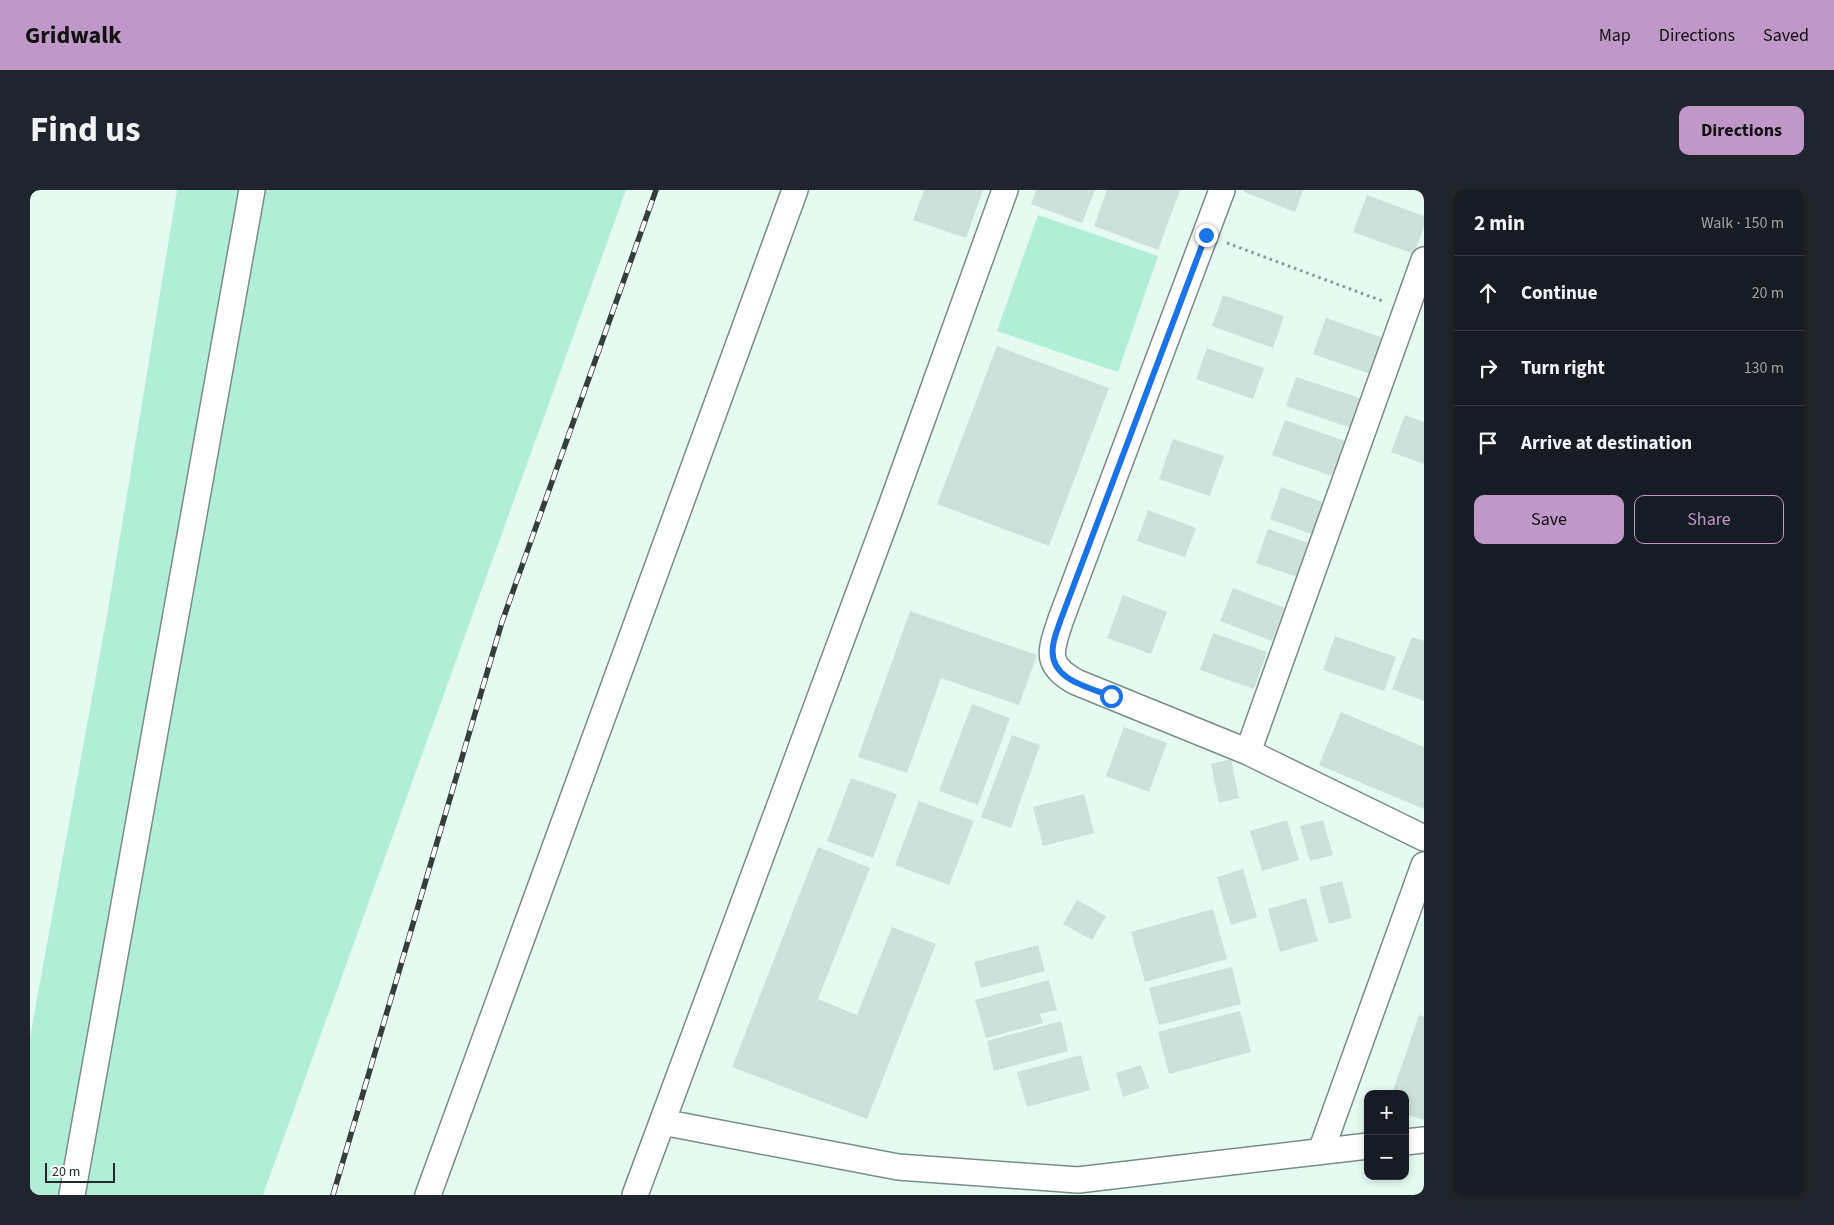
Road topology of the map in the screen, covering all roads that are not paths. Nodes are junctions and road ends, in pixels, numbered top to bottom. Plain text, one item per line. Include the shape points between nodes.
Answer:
1 (252, 190) edge
2 (795, 190) edge
3 (1005, 190) edge
4 (1222, 190) edge
5 (1424, 260) edge
6 (1248, 752) junction
7 (1424, 838) edge
8 (1424, 865) edge
9 (662, 1122) junction
10 (1424, 1140) edge
11 (1409, 1142) edge
12 (1364, 1146) edge
13 (1321, 1151) junction
14 (1076, 1187) edge
15 (72, 1195) edge
16 (428, 1195) edge
17 (635, 1195) edge

1 - 15 street
2 - 16 street
3 - 9 street
4 - 6 street via 1061,619 1053,646 1053,660 1061,674 1076,682
5 - 6 street
6 - 7 street
8 - 13 street
9 - 14 street via 898,1167
9 - 17 street
10 - 11 street
12 - 13 street
13 - 14 street

